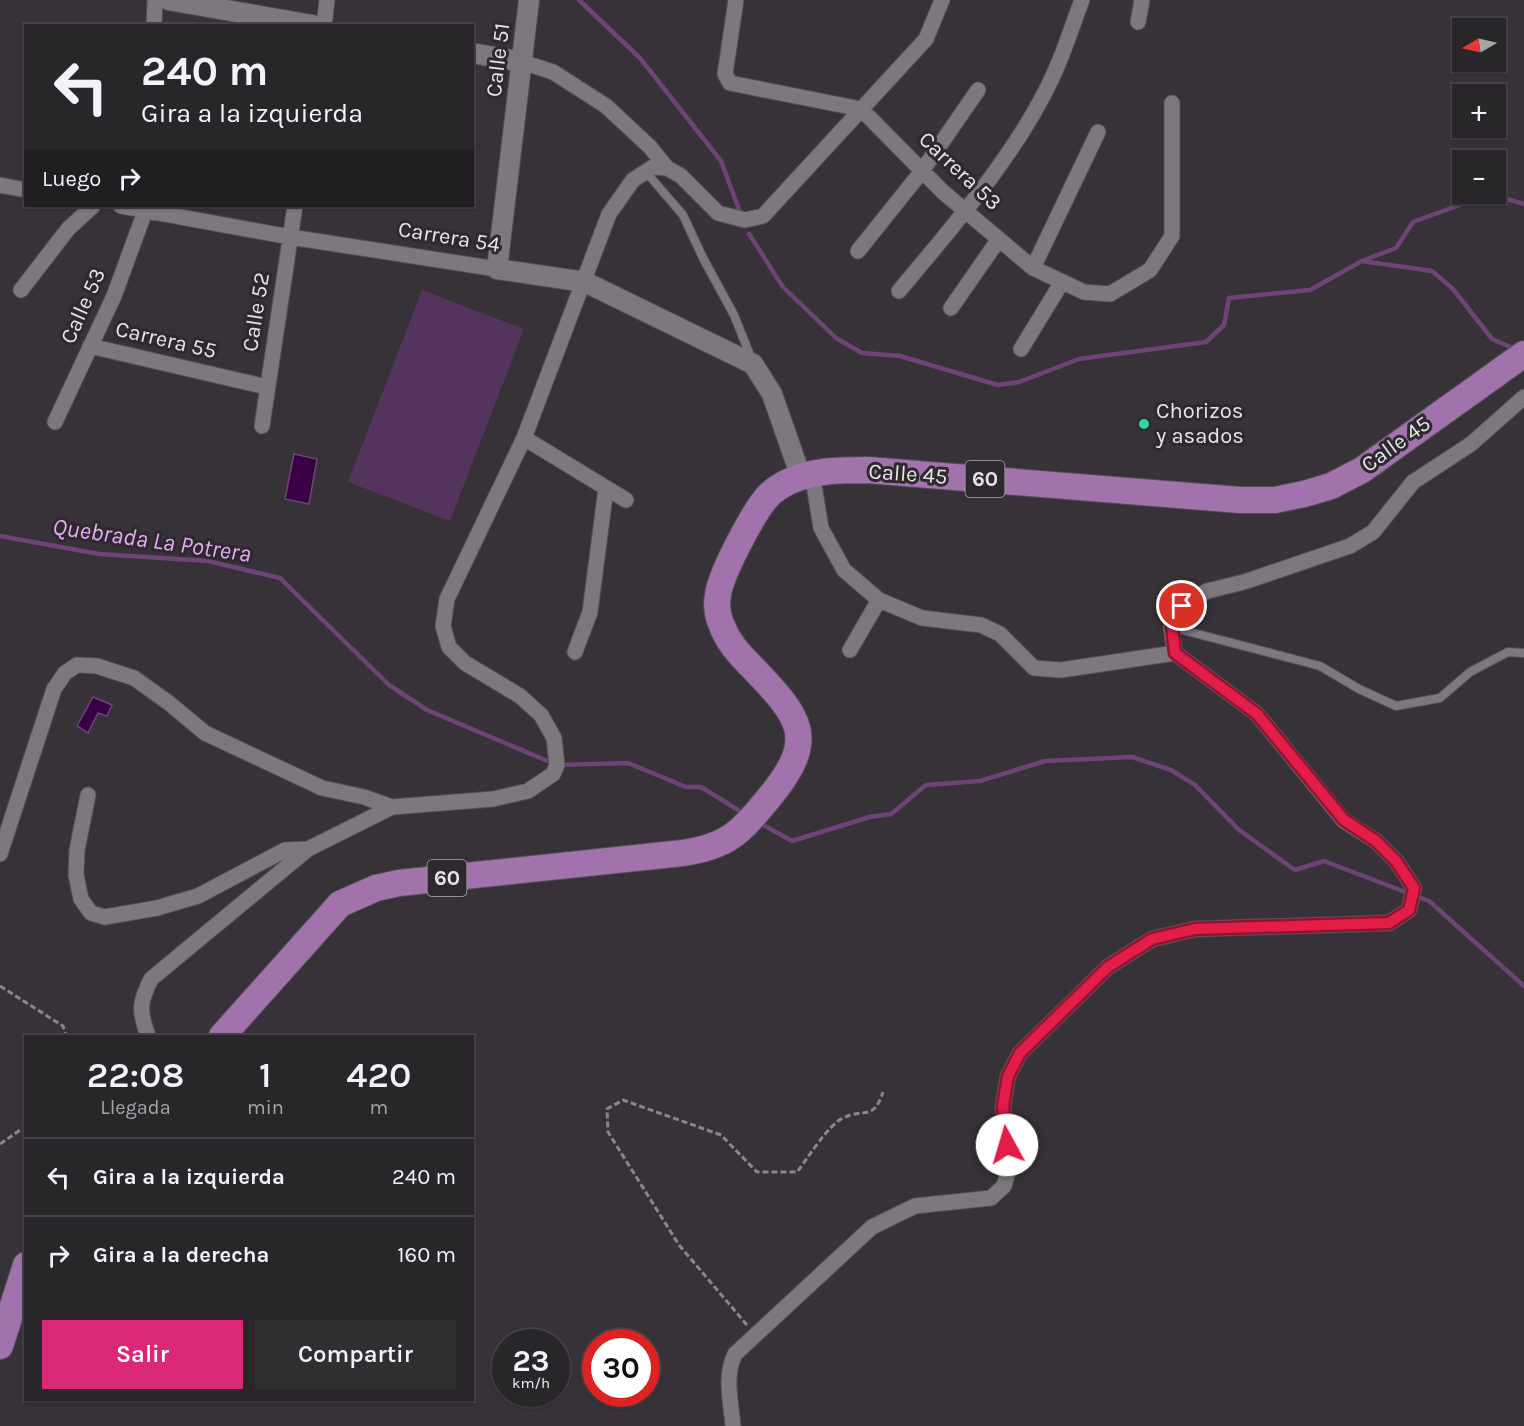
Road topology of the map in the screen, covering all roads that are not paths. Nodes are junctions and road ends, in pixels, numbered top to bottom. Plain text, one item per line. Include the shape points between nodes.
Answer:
1 (155, 0) edge
2 (168, 0) edge
3 (327, 0) edge
4 (529, 0) edge
5 (736, 0) edge
6 (942, 0) edge
7 (1082, 0) edge
8 (1142, 0) edge
9 (1138, 22) dead end
10 (154, 24) edge
11 (306, 24) edge
12 (324, 24) edge
13 (474, 53) edge
14 (522, 62) junction
15 (978, 90) dead end
16 (1172, 103) dead end
17 (861, 109) junction
18 (1098, 132) dead end
19 (667, 168) junction
20 (922, 171) junction
21 (646, 172) junction
22 (0, 185) edge
23 (24, 190) edge
24 (92, 207) edge
25 (295, 207) edge
26 (147, 208) edge
27 (966, 211) junction
28 (290, 237) junction
29 (999, 239) junction
30 (858, 251) dead end
31 (1033, 268) junction
32 (497, 269) junction
33 (585, 282) junction
34 (1062, 282) junction
35 (21, 290) dead end
36 (899, 291) dead end
37 (951, 308) dead end
38 (90, 345) junction
39 (1021, 349) dead end
40 (1524, 354) edge
41 (753, 364) junction
42 (267, 387) junction
43 (1524, 397) edge
44 (55, 423) dead end
45 (262, 426) dead end
46 (524, 438) junction
47 (806, 475) junction
48 (606, 488) junction
49 (626, 500) dead end
50 (879, 600) junction
51 (1172, 627) junction
52 (850, 650) dead end
53 (575, 652) dead end
54 (1175, 653) junction
55 (1524, 653) edge
56 (88, 795) dead end
57 (392, 807) junction
58 (308, 849) junction
59 (0, 854) edge
60 (148, 1035) edge
61 (223, 1035) edge
62 (24, 1271) edge
63 (0, 1346) edge
64 (733, 1426) edge

1 - 10 street
2 - 11 street
3 - 12 street
4 - 14 street, Calle 51
5 - 17 street via 725,74 730,83
6 - 17 street via 926,39
7 - 27 street via 1052,78 1022,130
8 - 9 street
13 - 14 street
14 - 19 street via 581,87 650,147
14 - 32 street, Calle 51
15 - 20 street
16 - 34 street, Carrera 53 via 1172,236 1150,270 1110,294 1084,292
17 - 19 street via 763,216 745,220 718,213 681,176
17 - 20 street, Carrera 53
18 - 31 street
19 - 21 street via 653,167
20 - 27 street, Carrera 53
20 - 30 street
21 - 33 street via 633,180 609,214
21 - 41 lane via 683,215 734,315
22 - 23 street
24 - 35 street via 68,229
25 - 28 street, Calle 52
26 - 28 street, Carrera 54
26 - 38 street, Calle 53 via 114,296
27 - 29 street, Carrera 53
27 - 36 street
28 - 32 street, Carrera 54
28 - 42 street, Calle 52
29 - 31 street, Carrera 53
29 - 37 street
31 - 34 street, Carrera 53
32 - 33 street, Carrera 54
33 - 41 street, Carrera 54
33 - 46 street
34 - 39 street
38 - 42 street, Carrera 55
38 - 44 street, Calle 53
40 - 47 main road, Calle 45 / 60 via 1362,470 1331,486 1275,500 868,470
41 - 47 street via 772,394
42 - 45 street, Calle 52
43 - 51 street via 1471,444 1413,482 1373,532 1350,546 1207,591 1182,606
46 - 48 street
46 - 57 street via 447,599 444,636 465,663 520,696 541,715 554,738 557,765 553,774 528,791 494,799
47 - 50 street via 821,528 844,570
47 - 61 main road, Calle 45 / 60 via 770,494 757,511 723,576 718,594 726,638 778,694 792,713 798,731 798,750 792,768 732,838 712,848 683,853 399,883 367,891 340,904
48 - 49 street
48 - 53 street via 590,612
50 - 52 street
50 - 54 street via 922,618 981,625 1000,634 1034,668 1061,670
51 - 54 street
51 - 55 lane via 1320,666 1396,706 1440,698 1470,672 1508,652
54 - 64 street via 1257,714 1344,820 1376,841 1396,861 1414,888 1409,910 1389,923 1195,929 1152,939 1108,967 1020,1053 1008,1076 1003,1106 1010,1165 1004,1186 991,1198 915,1206 872,1227 735,1354 730,1364
56 - 58 street via 76,875 81,899 91,913 105,917 198,896 285,850
57 - 58 street
57 - 59 street via 322,788 205,733 170,702 134,678 97,666 77,665 54,688
58 - 60 street via 151,979 141,998 140,1010
62 - 63 main road

